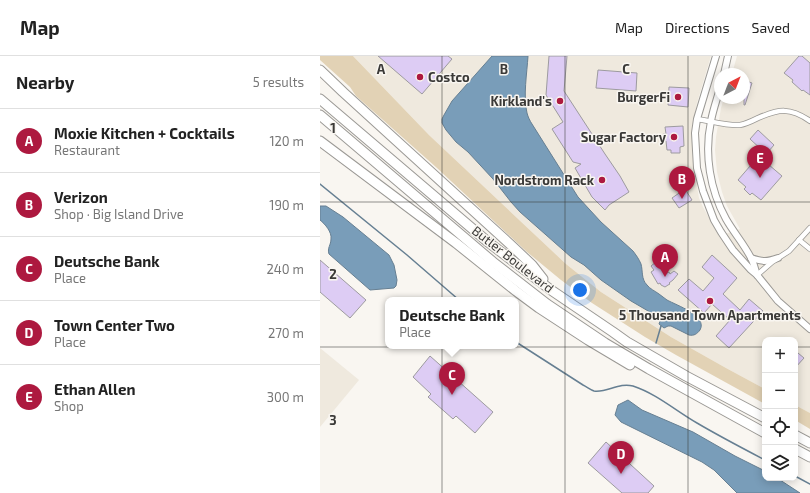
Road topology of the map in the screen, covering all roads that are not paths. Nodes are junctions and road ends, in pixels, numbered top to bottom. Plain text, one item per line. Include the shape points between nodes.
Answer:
1 (716, 56) edge
2 (728, 56) edge
3 (725, 68) edge
4 (320, 70) edge
5 (320, 99) edge
6 (716, 104) edge
7 (320, 115) edge
8 (697, 119) junction
9 (711, 121) junction
10 (810, 121) edge
11 (320, 141) edge
12 (810, 228) edge
13 (799, 240) junction
14 (810, 249) edge
15 (751, 258) junction
16 (778, 258) junction
17 (757, 275) junction
18 (551, 290) junction
19 (810, 329) edge
20 (717, 406) junction
21 (762, 416) edge
22 (762, 431) edge
23 (798, 437) edge
24 (810, 443) edge
25 (798, 451) edge
26 (810, 457) edge

1 - 8 street
2 - 3 street
4 - 18 highway via 532,265
5 - 18 highway, Butler Boulevard via 488,242
6 - 9 street
7 - 20 highway, Butler Boulevard via 480,251 547,304 634,361
8 - 9 street
8 - 17 street via 697,168 714,220 733,250
9 - 10 street via 743,125 769,113 786,111 799,114
9 - 15 street via 709,158 715,191 726,218
11 - 20 highway via 550,316 653,378
12 - 13 street
13 - 14 street
13 - 16 street
15 - 16 street via 761,262
15 - 17 street
16 - 17 street
17 - 19 street via 778,301
18 - 21 highway, Butler Boulevard via 628,342
20 - 22 highway, Butler Boulevard
23 - 24 highway
25 - 26 highway

